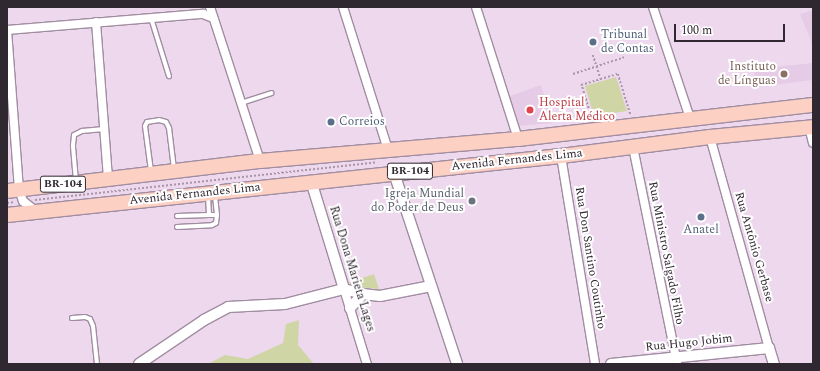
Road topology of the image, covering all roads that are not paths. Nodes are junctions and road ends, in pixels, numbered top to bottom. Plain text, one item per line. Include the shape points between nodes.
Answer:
1 (210, 7) edge
2 (343, 7) edge
3 (476, 7) edge
4 (654, 7) edge
5 (204, 10) edge
6 (151, 18) junction
7 (213, 18) junction
8 (96, 22) junction
9 (7, 30) edge
10 (169, 76) dead end
11 (271, 93) dead end
12 (241, 103) junction
13 (813, 105) edge
14 (690, 118) junction
15 (811, 127) edge
16 (104, 129) junction
17 (710, 137) junction
18 (518, 139) junction
19 (813, 143) edge
20 (633, 147) junction
21 (388, 150) junction
22 (561, 156) junction
23 (260, 162) junction
24 (175, 171) junction
25 (394, 173) junction
26 (152, 174) junction
27 (108, 179) junction
28 (312, 181) junction
29 (76, 182) junction
30 (13, 190) edge
31 (211, 192) junction
32 (36, 211) junction
33 (7, 215) edge
34 (209, 215) junction
35 (217, 215) junction
36 (177, 216) dead end
37 (177, 227) dead end
38 (431, 286) junction
39 (344, 289) junction
40 (364, 294) junction
41 (350, 308) junction
42 (72, 318) dead end
43 (769, 348) junction
44 (676, 361) edge
45 (97, 364) edge
46 (139, 364) edge
47 (367, 364) edge
48 (457, 364) edge
49 (594, 364) edge
50 (611, 364) edge
51 (774, 364) edge

1 - 7 street
2 - 21 street
3 - 18 street
4 - 14 street
5 - 6 street
5 - 7 street
6 - 8 street
6 - 10 lane
7 - 12 street
8 - 9 street
8 - 16 street
9 - 30 street
11 - 12 lane
12 - 23 street
13 - 14 highway, Avenida Fernandes Lima / BR-104
14 - 18 highway, Avenida Fernandes Lima / BR-104
15 - 17 highway, Avenida Fernandes Lima / BR-104
15 - 19 street
16 - 27 street
16 - 29 lane via 82,131 74,135
17 - 20 highway, Avenida Fernandes Lima / BR-104
17 - 43 street, Rua Antônio Gerbase
18 - 21 highway, Avenida Fernandes Lima / BR-104
20 - 22 highway, Avenida Fernandes Lima / BR-104
20 - 44 street, Rua Ministro Salgado Filho
21 - 23 highway, Avenida Fernandes Lima / BR-104
22 - 25 highway, Avenida Fernandes Lima / BR-104
22 - 49 street, Rua Don Santino Coutinho
23 - 24 highway, Avenida Fernandes Lima / BR-104
24 - 26 highway, Avenida Fernandes Lima / BR-104
24 - 26 lane via 168,128 166,122 159,120 147,122 145,126
25 - 28 highway, Avenida Fernandes Lima / BR-104
25 - 38 street
26 - 27 highway, Avenida Fernandes Lima / BR-104
27 - 29 highway, Avenida Fernandes Lima / BR-104
28 - 31 highway, Avenida Fernandes Lima / BR-104
28 - 39 street, Rua Dona Marieta Lages
29 - 30 highway, Avenida Fernandes Lima / BR-104
30 - 32 street
31 - 32 highway, Avenida Fernandes Lima / BR-104
31 - 34 lane
31 - 35 lane
32 - 33 highway, Avenida Fernandes Lima / BR-104
34 - 35 lane
34 - 36 lane
35 - 37 lane via 216,223 212,225
38 - 40 street via 388,295
38 - 48 street
39 - 40 street
39 - 41 street, Rua Dona Marieta Lages
39 - 46 street via 285,304 228,307
40 - 41 street
41 - 47 street, Rua Dona Marieta Lages
42 - 45 lane via 90,319
43 - 44 street, Rua Hugo Jobim
43 - 51 street, Rua Antônio Gerbase
44 - 50 street, Rua Hugo Jobim

